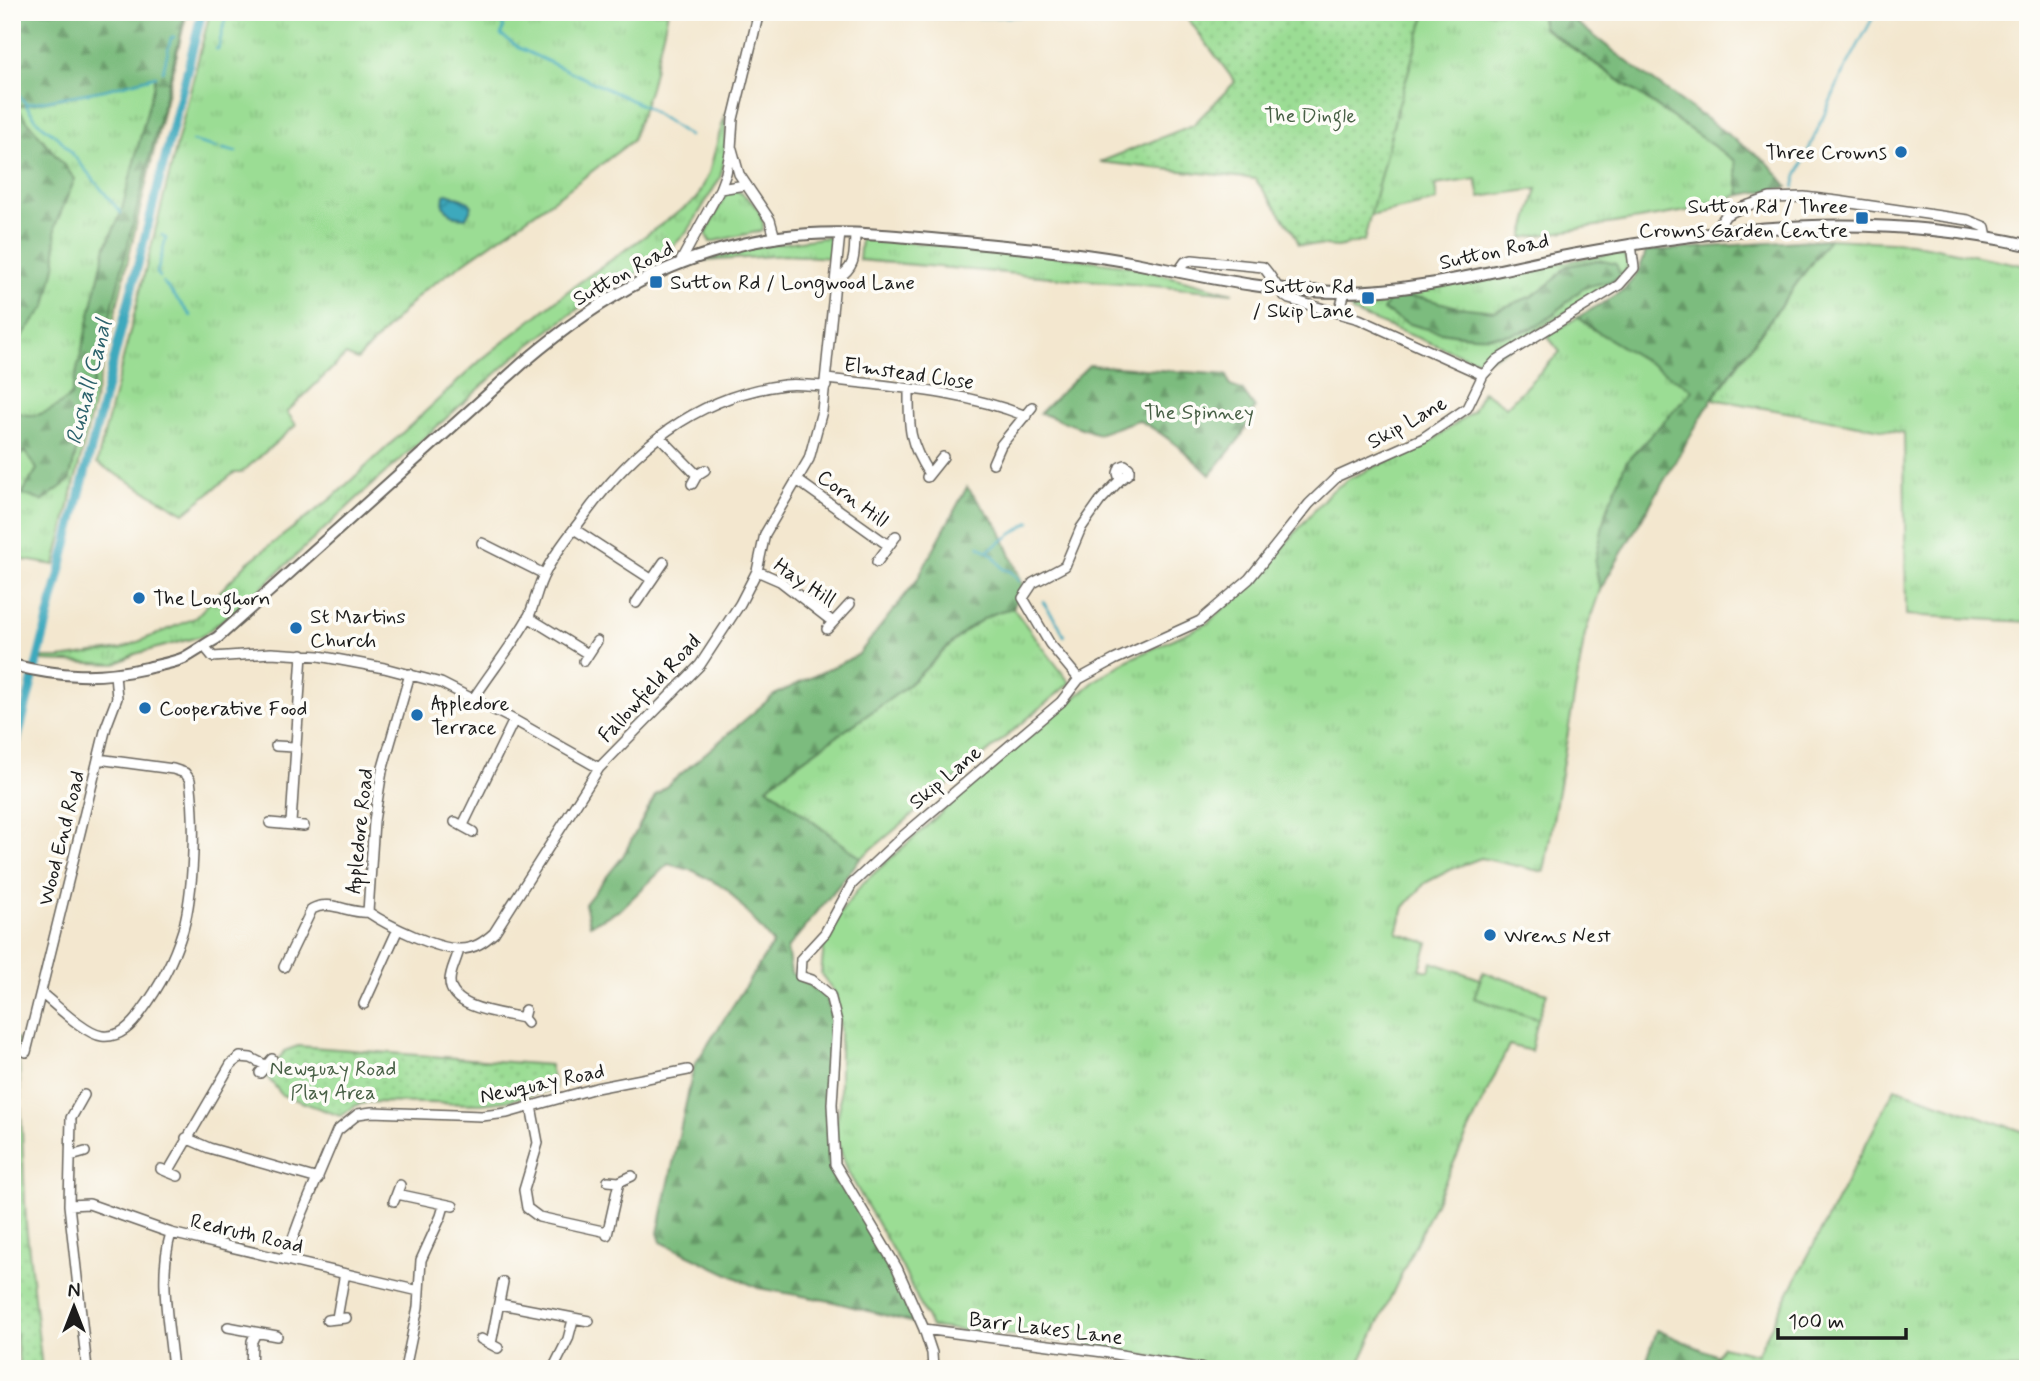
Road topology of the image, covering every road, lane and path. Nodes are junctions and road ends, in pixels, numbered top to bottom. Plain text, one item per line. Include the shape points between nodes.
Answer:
1 (759, 12) edge
2 (731, 148) junction
3 (745, 185) junction
4 (720, 189) junction
5 (1715, 231) junction
6 (841, 233) junction
7 (855, 234) junction
8 (1987, 237) junction
9 (775, 238) junction
10 (1631, 244) junction
11 (2028, 245) edge
12 (681, 261) junction
13 (1178, 272) junction
14 (837, 279) junction
15 (1280, 289) junction
16 (1345, 292) junction
17 (1339, 312) junction
18 (1483, 375) junction
19 (827, 383) junction
20 (909, 389) junction
21 (1032, 407) dead end
22 (1026, 416) junction
23 (660, 436) junction
24 (943, 457) dead end
25 (993, 463) dead end
26 (698, 476) dead end
27 (797, 480) junction
28 (1120, 480) dead end
29 (574, 530) junction
30 (896, 536) dead end
31 (480, 542) dead end
32 (888, 545) junction
33 (664, 562) dead end
34 (877, 562) dead end
35 (757, 570) junction
36 (544, 574) junction
37 (651, 579) junction
38 (636, 603) dead end
39 (850, 604) dead end
40 (528, 617) junction
41 (597, 641) dead end
42 (204, 646) junction
43 (302, 654) junction
44 (16, 666) edge
45 (116, 674) junction
46 (410, 674) junction
47 (1079, 679) junction
48 (474, 698) junction
49 (514, 720) junction
50 (276, 746) dead end
51 (294, 747) junction
52 (98, 759) junction
53 (599, 768) junction
54 (270, 823) dead end
55 (291, 823) junction
56 (304, 826) dead end
57 (473, 832) dead end
58 (368, 912) junction
59 (398, 929) junction
60 (459, 949) junction
61 (284, 967) dead end
62 (370, 992) junction
63 (41, 993) junction
64 (380, 998) dead end
65 (364, 1004) dead end
66 (525, 1017) dead end
67 (26, 1052) dead end
68 (265, 1066) dead end
69 (688, 1070) dead end
70 (84, 1095) dead end
71 (531, 1106) junction
72 (186, 1138) junction
73 (85, 1152) dead end
74 (71, 1156) junction
75 (178, 1176) dead end
76 (632, 1176) dead end
77 (318, 1179) junction
78 (608, 1181) dead end
79 (619, 1182) junction
80 (397, 1194) dead end
81 (69, 1205) junction
82 (171, 1233) junction
83 (285, 1260) junction
84 (347, 1274) junction
85 (503, 1282) dead end
86 (419, 1291) junction
87 (500, 1304) junction
88 (337, 1319) dead end
89 (573, 1320) junction
90 (589, 1321) dead end
91 (228, 1327) dead end
92 (924, 1329) junction
93 (256, 1333) junction
94 (277, 1336) dead end
95 (481, 1339) dead end
96 (87, 1369) edge
97 (173, 1369) edge
98 (251, 1369) edge
99 (405, 1369) edge
100 (553, 1369) edge
101 (933, 1369) edge
102 (1204, 1369) edge

1 - 2 street via 733,119
2 - 3 street
2 - 4 street
3 - 4 street
3 - 9 street via 770,220
4 - 12 street
5 - 8 main road, Sutton Road via 1840,224 1903,226
5 - 8 street, Sutton Road via 1726,215 1743,206 1770,198 1804,197 1968,220 1985,227
5 - 10 main road, Sutton Road
6 - 7 main road, Sutton Road
6 - 9 main road, Sutton Road
6 - 14 street, Fallowfield Road
7 - 13 main road, Sutton Road via 1084,255
7 - 14 street, Fallowfield Road via 853,264
8 - 11 main road, Sutton Road
9 - 12 main road, Sutton Road
10 - 16 main road, Sutton Road via 1429,284
10 - 18 street, Skip Lane via 1634,268 1619,285 1497,360
12 - 42 main road, Sutton Road via 597,306 545,344
13 - 15 main road, Sutton Road
13 - 15 street via 1192,260 1263,267
14 - 19 street, Fallowfield Road
15 - 16 main road, Sutton Road
15 - 17 street via 1289,299
16 - 17 street
17 - 18 street
18 - 47 street, Skip Lane via 1467,408 1423,438 1338,476 1309,504 1249,579 1200,621
19 - 20 street, Elmstead Close
19 - 23 street, Elmstead Close via 747,392 681,419
19 - 27 street, Fallowfield Road via 809,459
20 - 22 street, Elmstead Close via 977,400
20 - 24 street via 909,429 928,476
21 - 22 street
22 - 25 street via 1001,445
23 - 26 street
23 - 29 street, Elmstead Close via 609,483
27 - 32 street, Corn Hill
27 - 35 street, Fallowfield Road via 765,534
28 - 47 street via 1081,528 1065,566 1033,583 1023,598 1050,644
29 - 36 street, Elmstead Close
29 - 37 street
30 - 32 street, Corn Hill
31 - 36 street
32 - 34 street, Corn Hill
33 - 37 street
35 - 39 street, Hay Hill via 780,581 830,626
35 - 53 street, Fallowfield Road via 699,665
36 - 40 street, Elmstead Close
37 - 38 street
40 - 41 street via 586,657
40 - 48 street, Elmstead Close
42 - 43 street via 214,657
42 - 45 main road, Sutton Road via 184,658
43 - 46 street
43 - 51 street
44 - 45 main road, Sutton Road via 79,677
45 - 52 street, Wood End Road via 117,698
46 - 48 street
46 - 58 street, Appledore Road via 382,771
47 - 92 street, Skip Lane via 1061,702 852,884 825,933 801,959 800,976 830,995 837,1021 832,1104 835,1164 897,1268
48 - 49 street
49 - 53 street
49 - 57 street via 459,823
50 - 51 street
51 - 55 street
52 - 63 street, Wood End Road
52 - 63 street via 173,769 190,780 192,852 183,929 151,998 122,1033 101,1036 89,1031
53 - 60 street, Fallowfield Road via 494,933 480,945
54 - 55 street
55 - 56 street
58 - 59 street
58 - 61 street via 329,905 312,909 293,960
59 - 60 street
59 - 62 street
60 - 66 street via 450,980 459,1000
62 - 64 street
62 - 65 street
63 - 67 street, Wood End Road
68 - 72 street via 240,1057 231,1064
69 - 71 street, Newquay Road
70 - 74 street via 72,1112
71 - 77 street, Newquay Road via 482,1116 358,1114 337,1131
71 - 79 street via 538,1143 524,1190 527,1208 539,1217 607,1234
72 - 75 street via 164,1170
72 - 77 street
73 - 74 street
74 - 81 street
76 - 79 street
77 - 83 street, Newquay Road
78 - 79 street
80 - 86 street via 449,1206 421,1260
81 - 82 street, Redruth Road via 89,1204
81 - 96 street
82 - 83 street, Redruth Road
82 - 97 street via 164,1279
83 - 84 street, Redruth Road
84 - 86 street, Redruth Road
84 - 88 street
85 - 87 street
86 - 99 street
87 - 89 street
87 - 95 street via 494,1346
89 - 90 street
89 - 100 street
91 - 93 street
92 - 101 street, Skip Lane
92 - 102 street, Barr Lakes Lane
93 - 94 street
93 - 98 street

